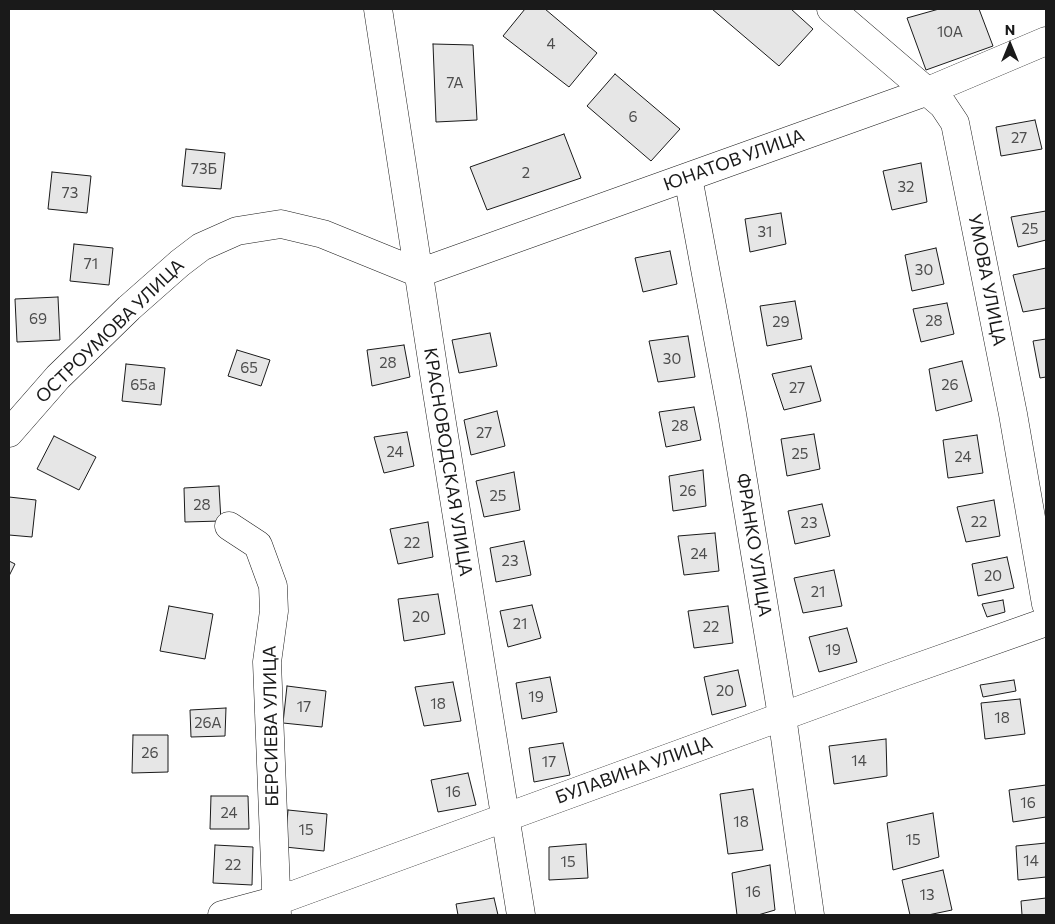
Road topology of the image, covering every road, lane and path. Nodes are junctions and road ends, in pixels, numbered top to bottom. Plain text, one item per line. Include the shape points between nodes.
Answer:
1 (378, 9) edge
2 (831, 9) edge
3 (1046, 41) edge
4 (928, 91) junction
5 (688, 177) junction
6 (418, 273) junction
7 (9, 433) edge
8 (229, 526) dead end
9 (1046, 604) edge
10 (1046, 622) edge
11 (782, 716) junction
12 (505, 817) junction
13 (276, 908) edge
14 (222, 915) edge
15 (521, 915) edge
16 (810, 915) edge

1 - 6 street, КРАСНОВОДСКАЯ УЛИЦА
2 - 4 street, УМОВА УЛИЦА
3 - 4 street, ЮНАТОВ УЛИЦА
4 - 5 street, ЮНАТОВ УЛИЦА
4 - 9 street, УМОВА УЛИЦА via 955,123 1013,414
5 - 6 street, ЮНАТОВ УЛИЦА
5 - 11 street, ФРАНКО УЛИЦА via 732,414
6 - 7 street, ОСТРОУМОВА УЛИЦА via 363,249 281,224 237,231 201,247 172,269 58,378
6 - 12 street, КРАСНОВОДСКАЯ УЛИЦА
8 - 13 street, БЕРСИЕВА УЛИЦА via 258,545 273,586 274,611 267,662
10 - 11 street, БУЛАВИНА УЛИЦА
11 - 12 street, БУЛАВИНА УЛИЦА
11 - 16 street, ФРАНКО УЛИЦА
12 - 13 street, БУЛАВИНА УЛИЦА
12 - 15 street, КРАСНОВОДСКАЯ УЛИЦА
13 - 14 street, БУЛАВИНА УЛИЦА

